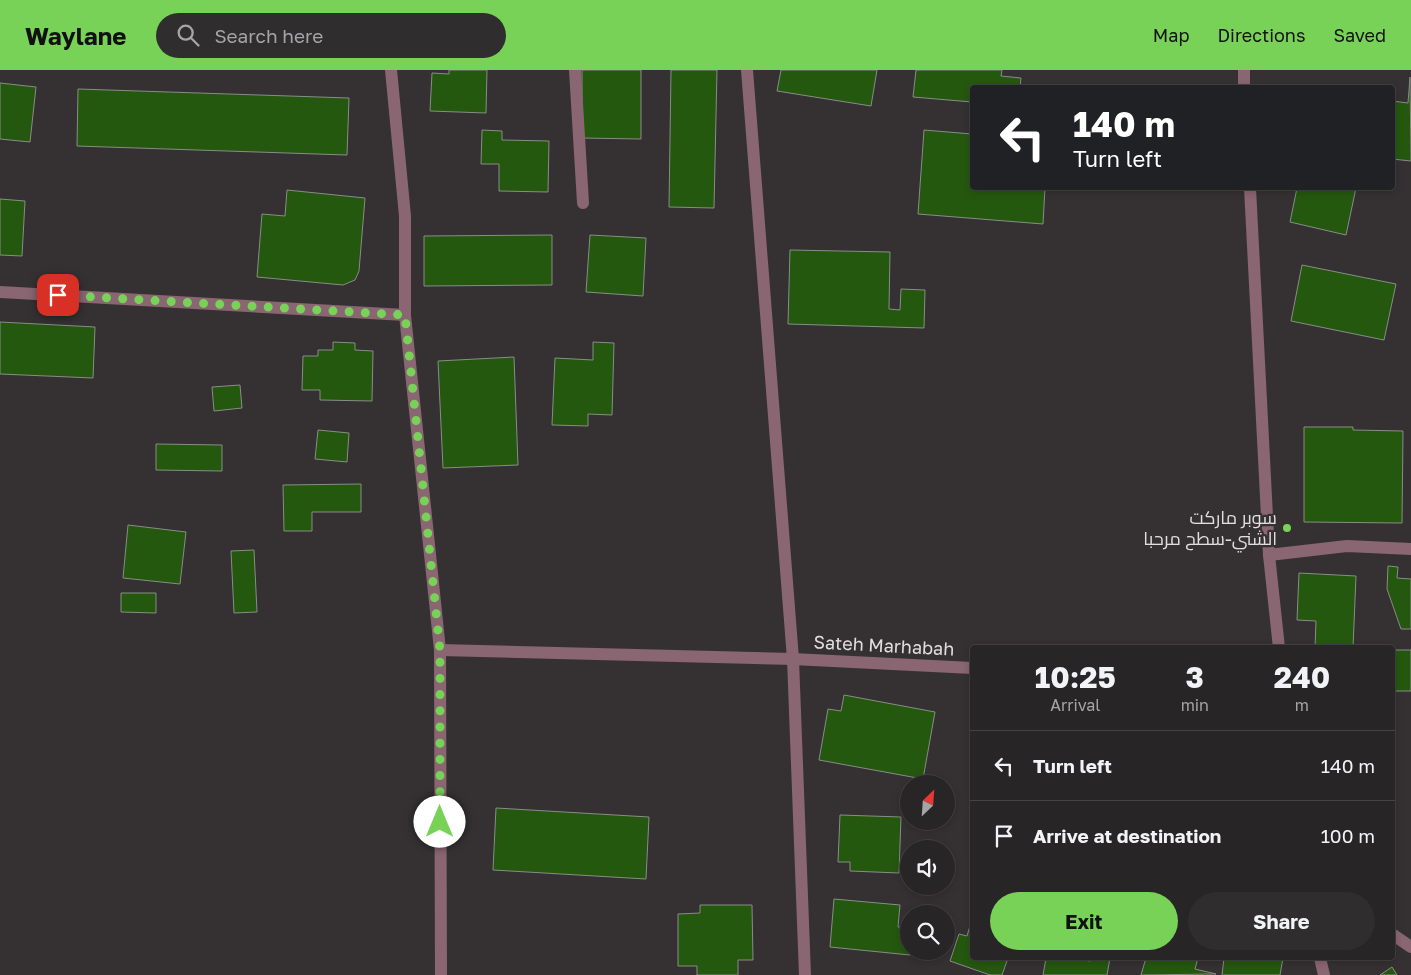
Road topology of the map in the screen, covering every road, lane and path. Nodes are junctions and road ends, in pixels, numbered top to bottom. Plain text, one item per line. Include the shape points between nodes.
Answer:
1 (391, 70) edge
2 (575, 70) edge
3 (747, 70) edge
4 (1244, 70) edge
5 (1244, 85) edge
6 (1250, 190) edge
7 (583, 203) dead end
8 (0, 292) edge
9 (405, 315) junction
10 (1411, 549) edge
11 (1269, 555) junction
12 (1279, 645) edge
13 (440, 650) junction
14 (793, 659) junction
15 (970, 668) edge
16 (1395, 936) edge
17 (1411, 947) edge
18 (1320, 960) edge
19 (441, 975) edge
20 (805, 975) edge
21 (1324, 975) edge

1 - 9 street via 405,216
2 - 7 street
3 - 14 street
4 - 5 street
6 - 11 street
8 - 9 street
9 - 13 street
10 - 11 street via 1347,546
11 - 12 street
13 - 14 street, Sateh Marhabah
13 - 19 street
14 - 15 street, Sateh Marhabah
14 - 20 street
16 - 17 street
18 - 21 street

